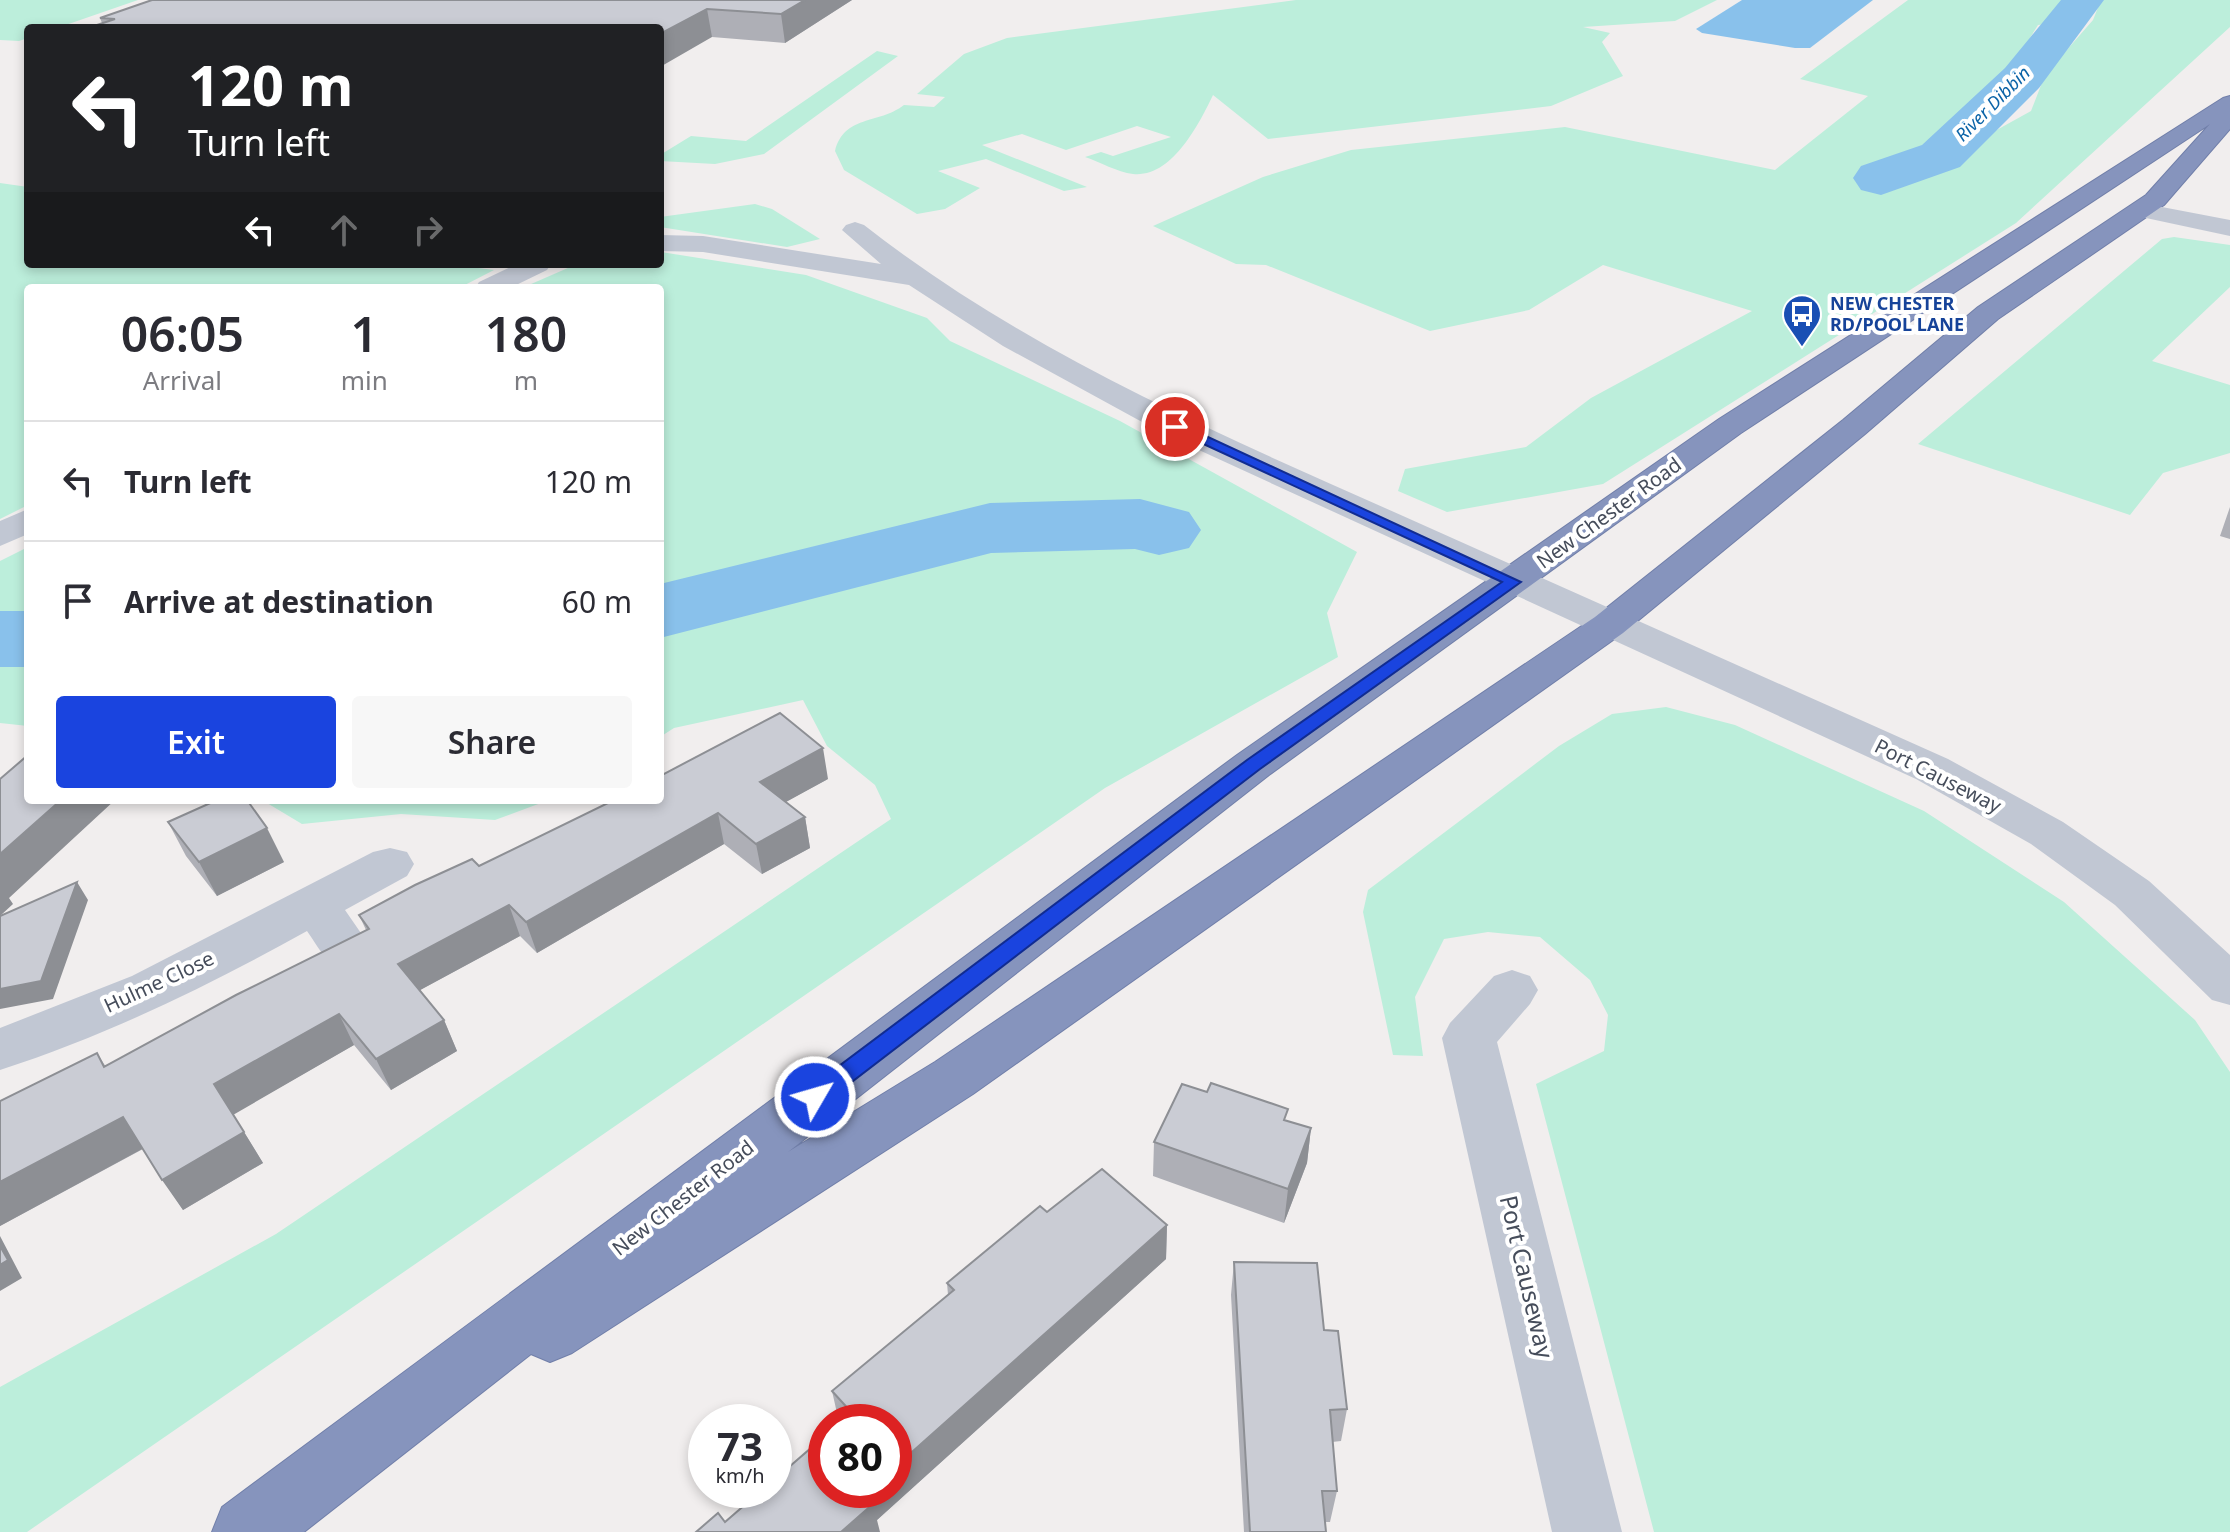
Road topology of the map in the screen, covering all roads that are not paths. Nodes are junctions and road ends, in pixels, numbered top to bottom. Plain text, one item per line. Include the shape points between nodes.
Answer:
1 (2230, 102) edge
2 (2230, 116) edge
3 (2093, 193) junction
4 (2148, 205) junction
5 (2230, 218) edge
6 (2230, 228) edge
7 (855, 230) dead end
8 (664, 243) edge
9 (530, 268) edge
10 (919, 278) junction
11 (497, 284) edge
12 (24, 522) edge
13 (0, 535) edge
14 (1513, 582) junction
15 (1609, 625) junction
16 (390, 864) dead end
17 (314, 905) junction
18 (349, 952) edge
19 (2230, 986) edge
20 (1512, 990) dead end
21 (0, 1049) edge
22 (321, 1476) junction
23 (247, 1532) edge
24 (1587, 1532) edge

1 - 3 highway, New Chester Road
2 - 4 highway, New Chester Road
3 - 4 highway
3 - 14 highway, New Chester Road via 1730,426
4 - 5 street
4 - 6 street
4 - 15 highway, New Chester Road via 1988,313
7 - 10 street, Port Causeway
8 - 10 street via 703,244
9 - 11 street
10 - 14 street, Port Causeway via 1013,340 1175,427
12 - 13 street
14 - 15 street, Port Causeway
14 - 22 highway, New Chester Road via 1253,765
15 - 19 street, Port Causeway via 1932,769 2047,833 2132,893
15 - 22 highway, New Chester Road via 954,1078
16 - 17 street, Hulme Close
17 - 18 street
17 - 21 street, Hulme Close via 165,982
20 - 24 street, Port Causeway via 1469,1038
22 - 23 highway, New Chester Road

